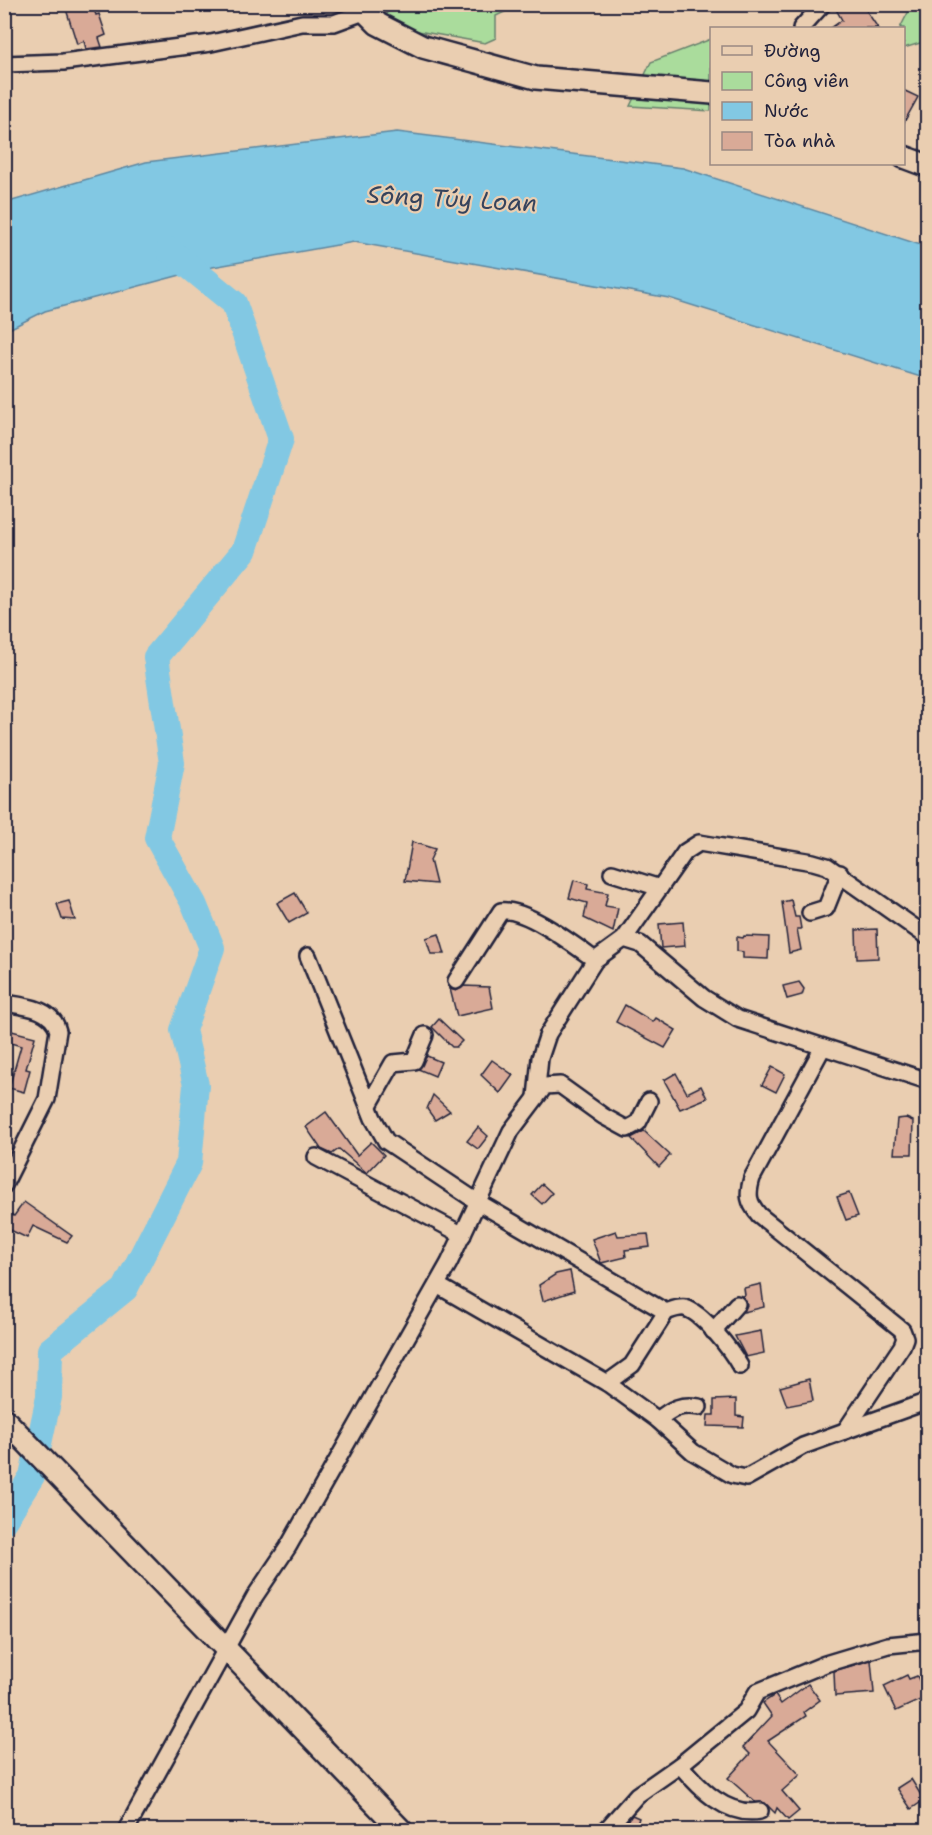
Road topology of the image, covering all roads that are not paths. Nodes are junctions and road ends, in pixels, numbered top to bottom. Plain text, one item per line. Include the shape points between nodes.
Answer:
1 (823, 4) edge
2 (361, 8) edge
3 (802, 27) edge
4 (4, 64) edge
5 (710, 93) edge
6 (905, 158) edge
7 (927, 166) edge
8 (612, 873) dead end
9 (840, 873) junction
10 (660, 888) junction
11 (810, 913) dead end
12 (927, 937) edge
13 (624, 939) junction
14 (308, 956) dead end
15 (595, 960) junction
16 (456, 981) dead end
17 (4, 1003) edge
18 (425, 1035) dead end
19 (823, 1047) junction
20 (927, 1081) edge
21 (536, 1100) junction
22 (649, 1101) dead end
23 (369, 1105) junction
24 (316, 1157) dead end
25 (4, 1185) edge
26 (476, 1201) junction
27 (463, 1234) junction
28 (437, 1285) junction
29 (737, 1304) dead end
30 (666, 1312) junction
31 (713, 1331) junction
32 (740, 1366) dead end
33 (607, 1383) junction
34 (927, 1401) edge
35 (699, 1407) dead end
36 (4, 1419) edge
37 (658, 1420) junction
38 (845, 1431) junction
39 (927, 1641) edge
40 (228, 1650) junction
41 (680, 1765) junction
42 (760, 1811) dead end
43 (126, 1830) edge
44 (401, 1830) edge
45 (606, 1830) edge

1 - 3 street
2 - 4 street via 333,23 302,23 221,42 63,62
2 - 5 street via 378,24 423,47 536,78
6 - 7 street
8 - 10 street
9 - 10 street via 813,862 699,843 685,852
9 - 11 street via 826,908
9 - 12 street
10 - 13 street
13 - 15 street
13 - 19 street via 640,944 704,998 738,1019
14 - 23 street
15 - 16 street via 541,925 508,910 501,911
15 - 21 street via 543,1047
17 - 25 street via 48,1014 58,1030 47,1099
18 - 23 street via 414,1060 393,1063
19 - 20 street
19 - 38 street via 748,1192 749,1204 759,1215 902,1330 902,1346
21 - 22 street via 545,1086 560,1085 627,1129 638,1123
21 - 26 street via 511,1131
23 - 26 street via 386,1141
24 - 27 street
26 - 27 street
26 - 30 street
27 - 28 street
28 - 33 street
28 - 40 street via 288,1547 255,1596
29 - 31 street
30 - 31 street via 683,1308
30 - 33 street via 632,1365
31 - 32 street
33 - 37 street
34 - 38 street
35 - 37 street via 684,1404
36 - 40 street
37 - 38 street via 693,1452 732,1475 746,1478 803,1446
39 - 41 street via 888,1645 825,1664 757,1692 746,1711
40 - 43 street
40 - 44 street
41 - 42 street via 719,1803 747,1813
41 - 45 street via 637,1795

